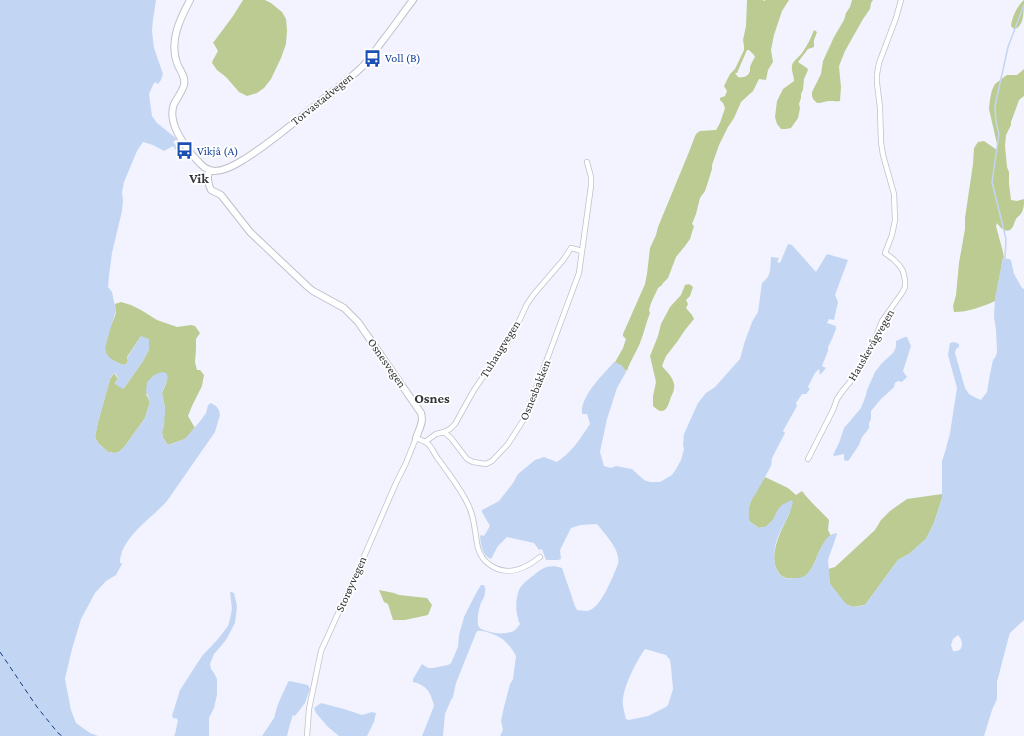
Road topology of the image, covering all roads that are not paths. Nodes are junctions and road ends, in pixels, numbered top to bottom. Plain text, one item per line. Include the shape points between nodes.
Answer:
1 (190, 0) edge
2 (413, 0) edge
3 (901, 0) edge
4 (587, 162) dead end
5 (210, 170) junction
6 (582, 251) junction
7 (444, 432) junction
8 (416, 438) junction
9 (425, 442) junction
10 (808, 458) dead end
11 (540, 557) dead end
12 (306, 736) edge

1 - 5 main road via 175,38 175,54 184,81 172,115 185,144 199,162
2 - 5 main road, Torvastadvegen via 369,59 354,74 248,157 224,169
3 - 10 street, Hauskevågvegen via 879,63 877,83 881,142 894,194 895,220 885,253 903,271 905,287 882,321 854,377 837,399
4 - 6 street, Osnesbakken via 591,186
5 - 8 main road, Osnesvegen via 208,180 211,190 221,196 250,232 308,287 344,308 358,322 421,413 422,422
6 - 7 street, Tuhaugvegen via 571,248 534,294 513,334 474,390 455,424
6 - 7 street, Osnesbakken via 579,273 550,354 524,419 508,444 492,461 479,464 467,459
7 - 9 street, Tuhaugvegen
8 - 9 street
8 - 12 street, Storøyvegen via 321,651
9 - 11 street via 431,447 466,501 472,514 483,559 498,570 510,572 527,566

